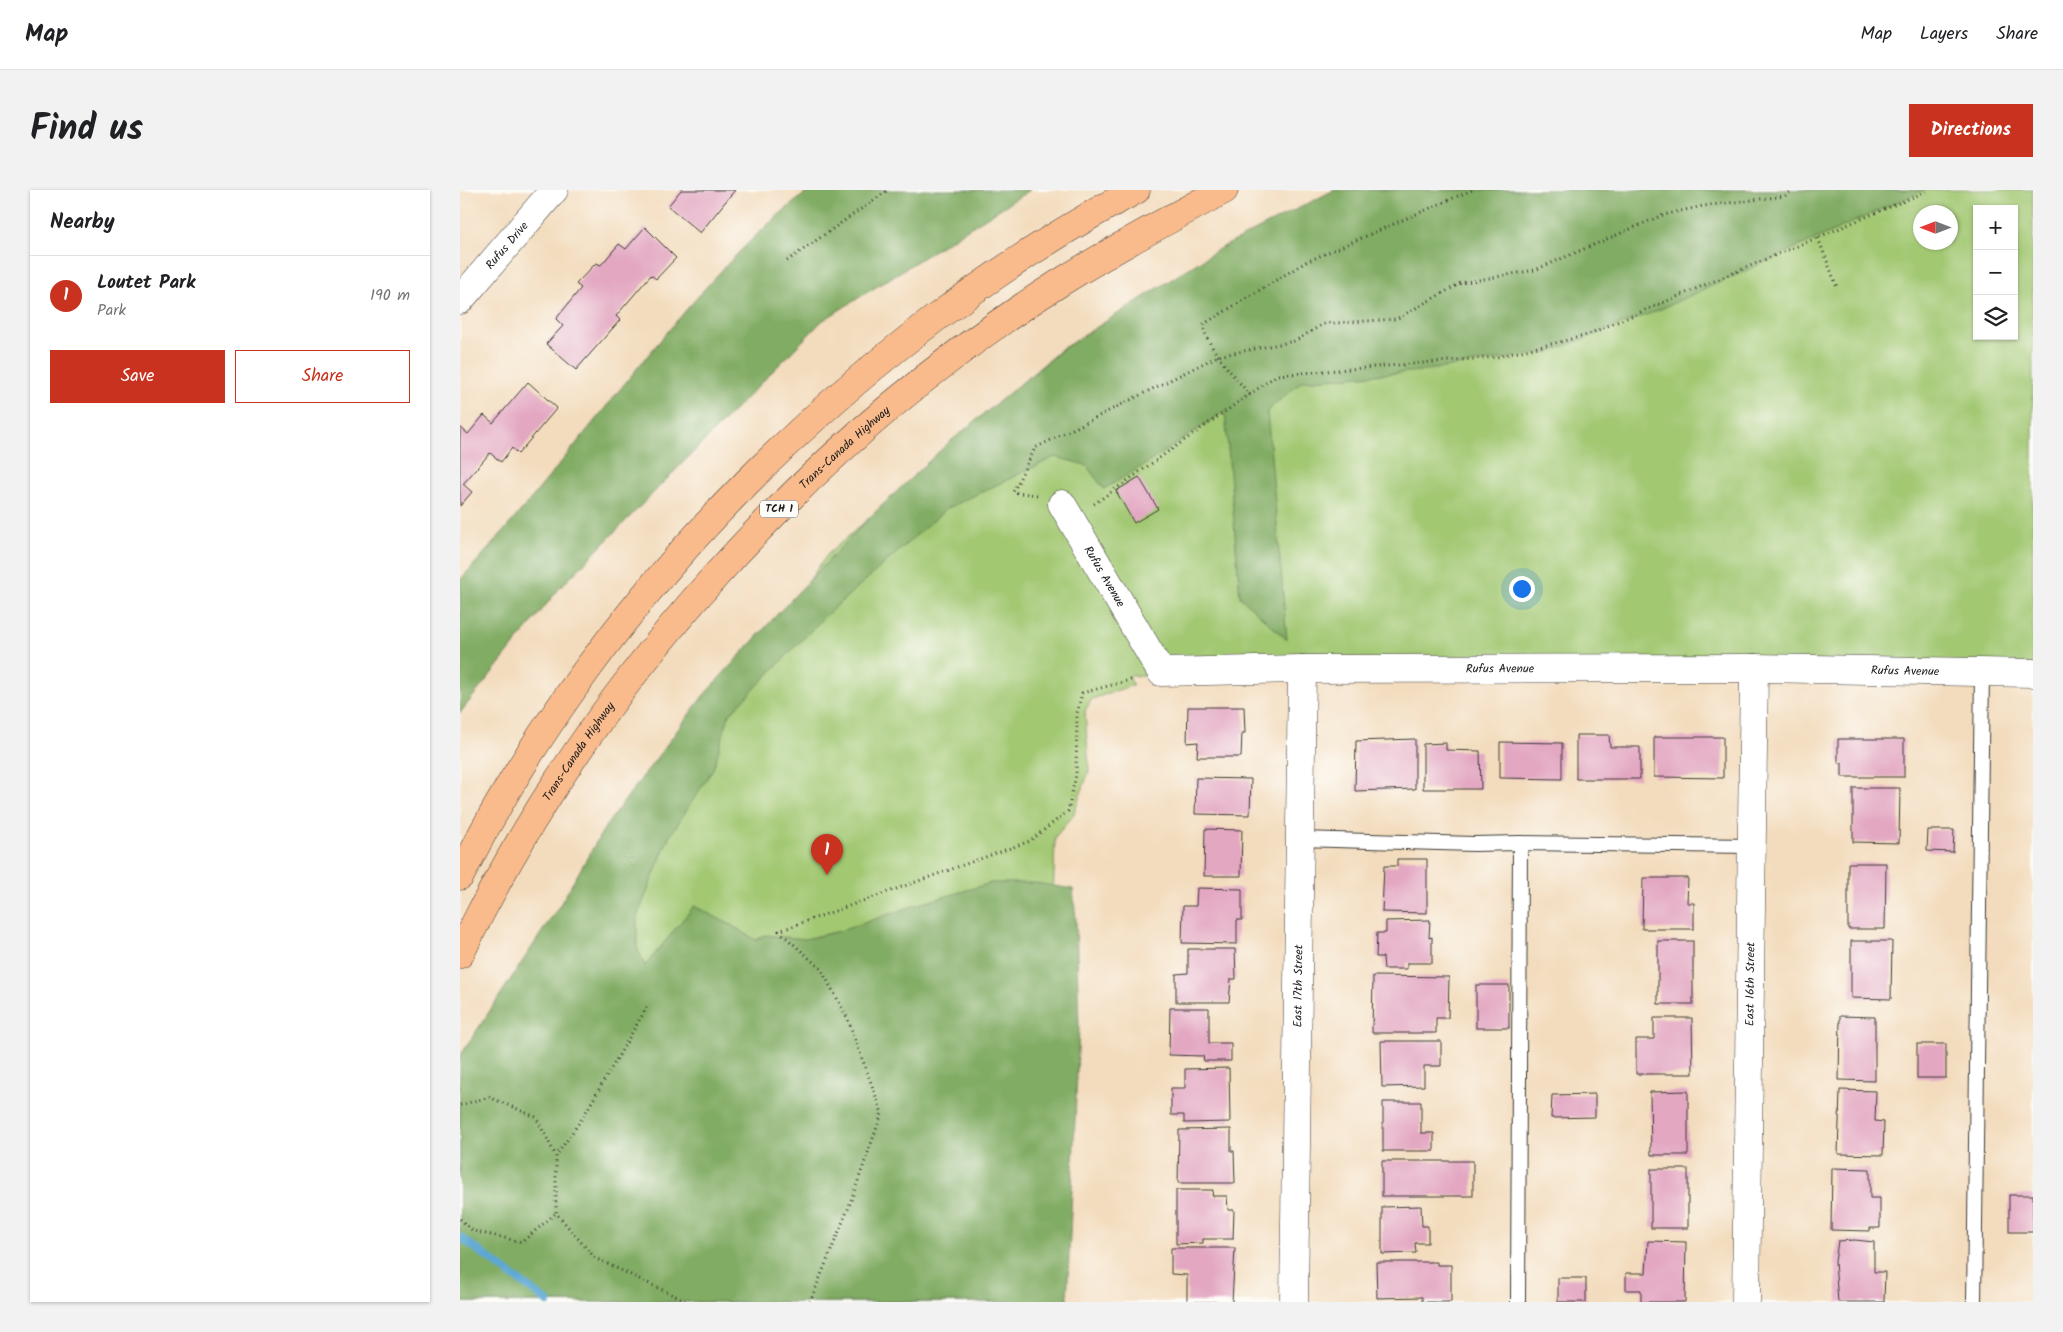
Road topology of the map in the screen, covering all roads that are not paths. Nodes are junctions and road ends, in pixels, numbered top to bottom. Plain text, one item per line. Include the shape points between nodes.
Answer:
1 (554, 190) edge
2 (1136, 190) edge
3 (1224, 190) edge
4 (460, 300) edge
5 (1062, 504) road end
6 (1754, 668) junction
7 (1302, 669) junction
8 (1982, 672) junction
9 (2033, 673) edge
10 (1300, 839) junction
11 (1520, 843) junction
12 (1752, 846) junction
13 (460, 876) edge
14 (460, 954) edge
15 (1294, 1302) edge
16 (1518, 1302) edge
17 (1746, 1302) edge
18 (1974, 1302) edge

1 - 4 street, Rufus Drive
2 - 13 highway via 1037,248 954,305 875,367 737,492 623,620 569,693 518,772
3 - 14 highway, Trans-Canada Highway / TCH 1 via 1059,283 979,339 902,398 766,521 654,648 603,717 511,858
5 - 7 street, Rufus Avenue via 1161,672
6 - 7 street, Rufus Avenue
6 - 8 street, Rufus Avenue
6 - 12 street, East 16th Street
7 - 10 street, East 17th Street
8 - 9 street, Rufus Avenue
8 - 18 lane
10 - 11 lane
10 - 15 street, East 17th Street
11 - 12 lane
11 - 16 lane
12 - 17 street, East 16th Street

